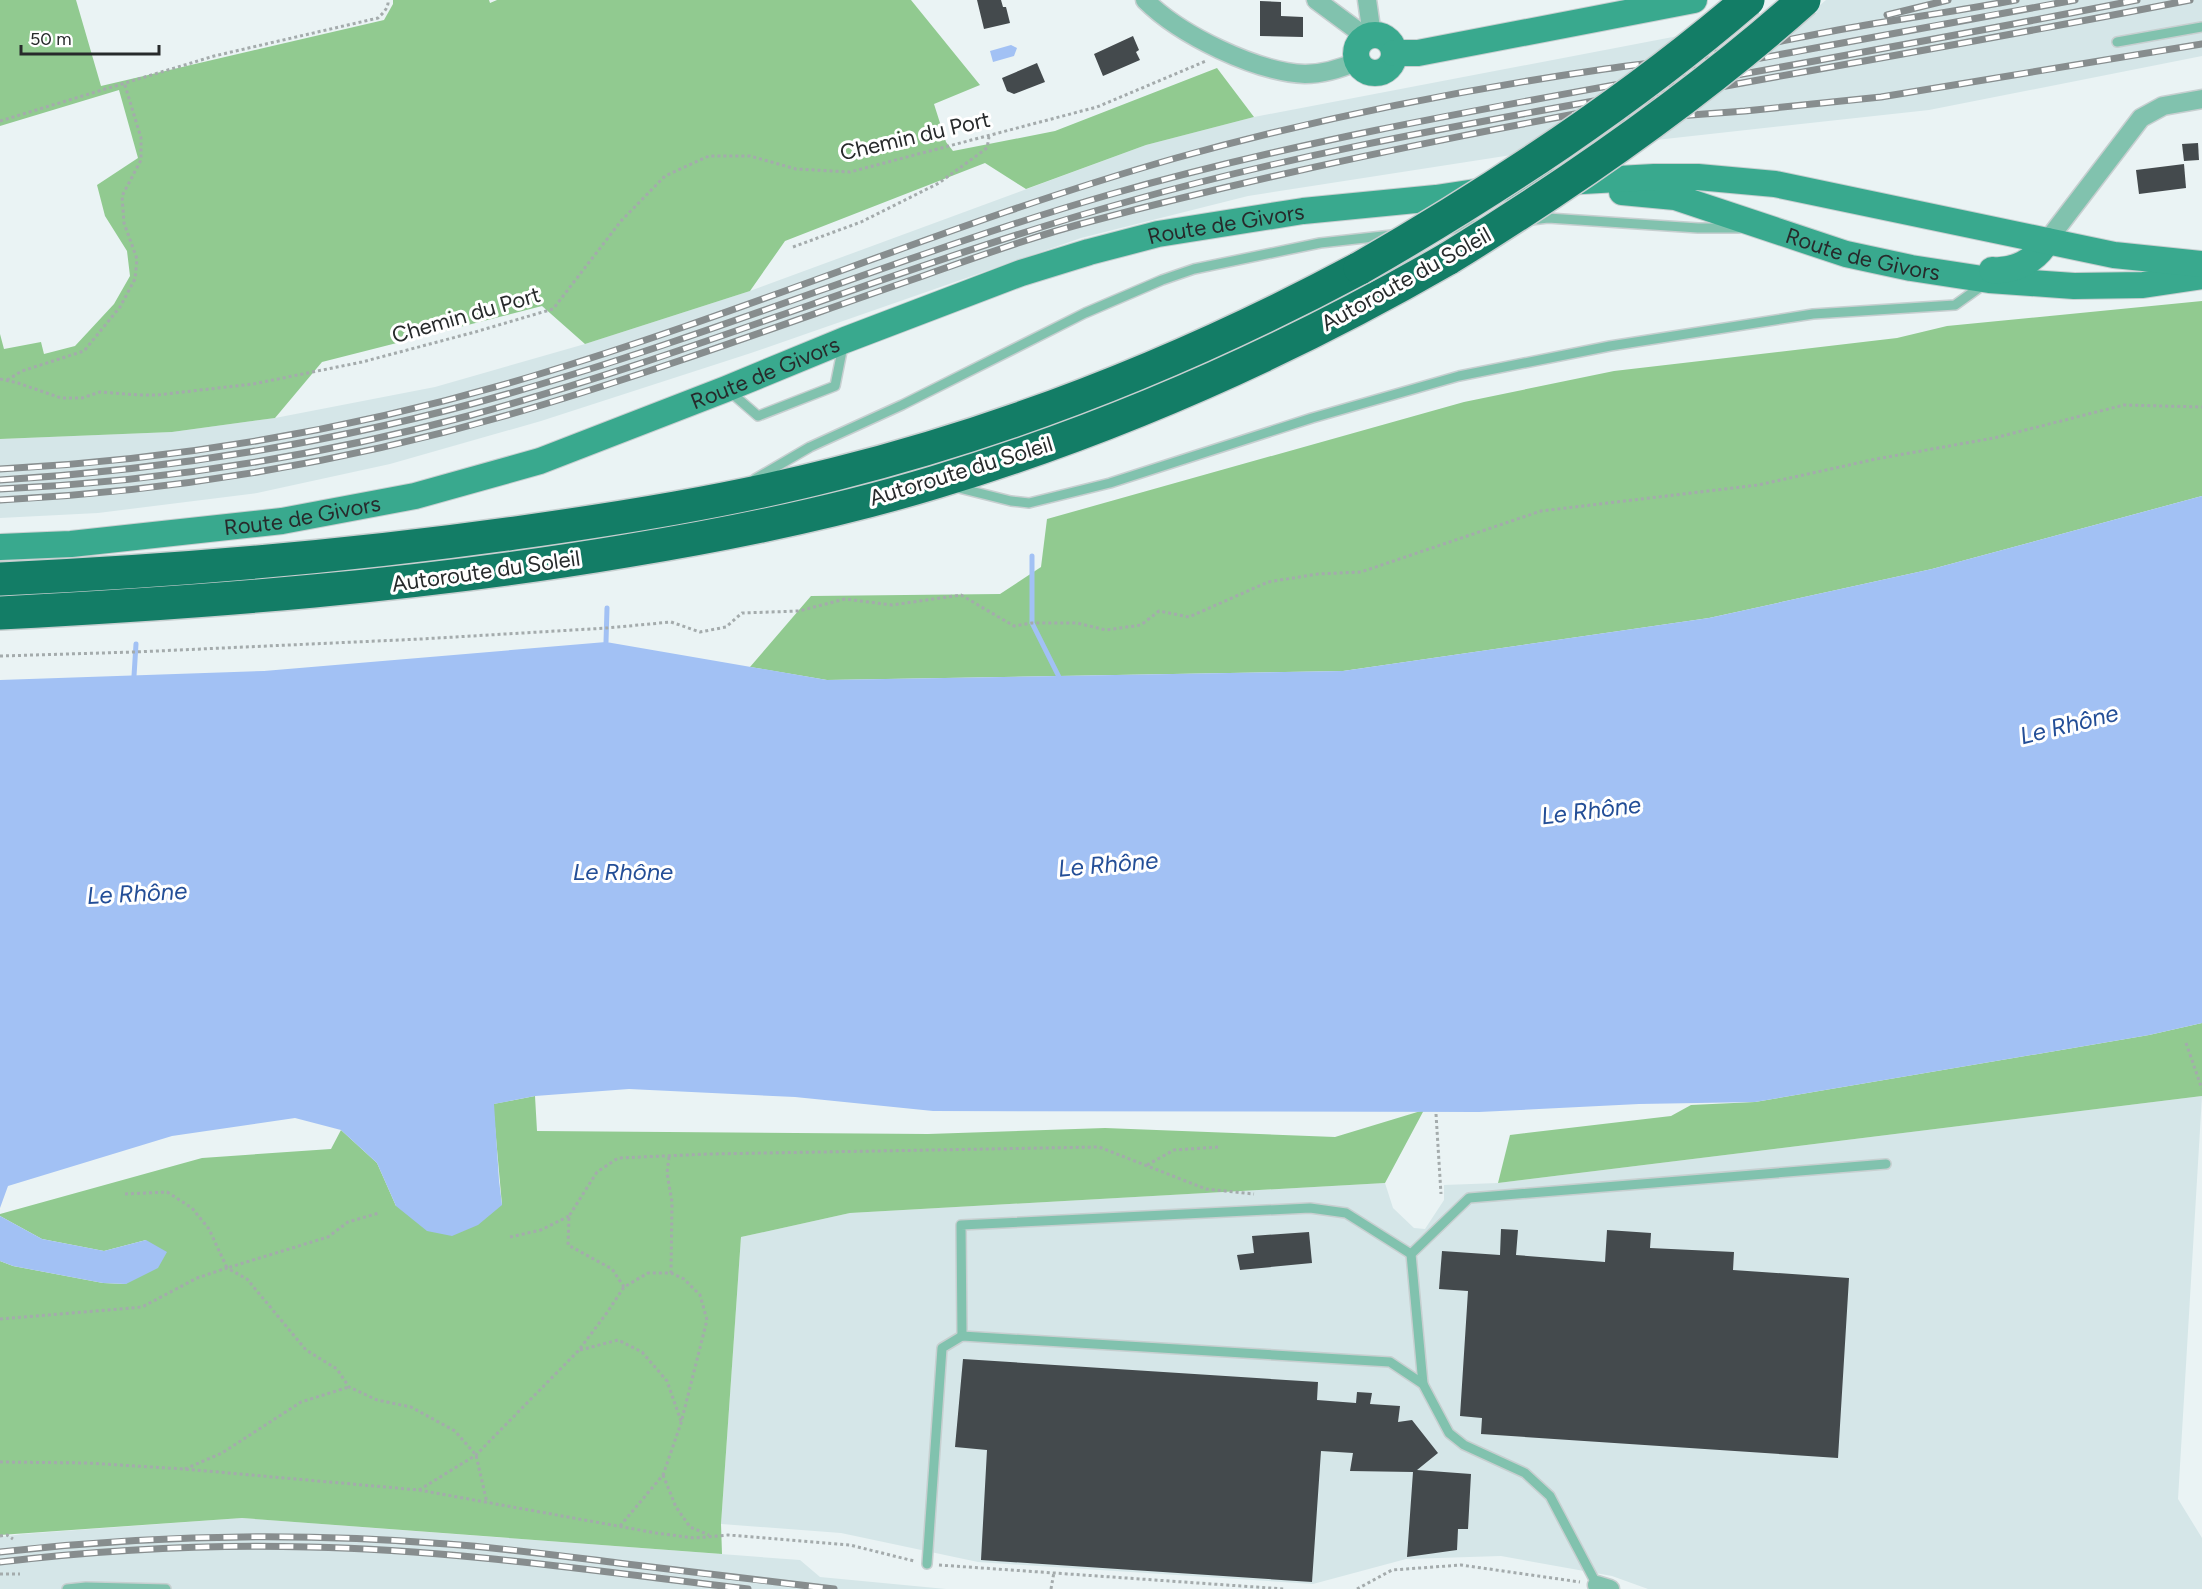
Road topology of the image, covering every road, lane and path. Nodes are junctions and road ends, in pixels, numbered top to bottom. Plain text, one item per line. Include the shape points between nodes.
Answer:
1 (388, 0) edge
2 (1145, 0) edge
3 (1316, 0) edge
4 (1367, 0) edge
5 (1694, 0) edge
6 (1748, 0) edge
7 (1804, 0) edge
8 (2202, 27) edge
9 (1369, 36) junction
10 (2117, 42) dead end
11 (1216, 48) junction
12 (1394, 53) junction
13 (1358, 61) junction
14 (124, 82) junction
15 (2202, 99) edge
16 (0, 121) edge
17 (989, 137) junction
18 (1736, 179) junction
19 (1529, 184) junction
20 (1728, 215) junction
21 (1765, 227) junction
22 (2047, 241) junction
23 (793, 247) dead end
24 (2202, 264) edge
25 (1911, 268) junction
26 (2202, 276) edge
27 (1989, 280) junction
28 (845, 340) junction
29 (0, 379) edge
30 (7, 380) junction
31 (726, 389) junction
32 (2202, 407) edge
33 (934, 483) junction
34 (717, 501) junction
35 (0, 547) edge
36 (0, 579) edge
37 (0, 613) edge
38 (0, 656) edge
39 (2187, 1043) dead end
40 (2202, 1089) edge
41 (1436, 1114) dead end
42 (1219, 1147) dead end
43 (669, 1157) junction
44 (1886, 1164) dead end
45 (1147, 1165) junction
46 (124, 1194) dead end
47 (1254, 1194) dead end
48 (1441, 1194) dead end
49 (379, 1213) dead end
50 (569, 1216) junction
51 (510, 1237) dead end
52 (1411, 1254) junction
53 (227, 1268) junction
54 (671, 1273) junction
55 (624, 1287) junction
56 (0, 1319) edge
57 (962, 1336) junction
58 (579, 1350) junction
59 (1423, 1384) junction
60 (349, 1387) junction
61 (681, 1423) junction
62 (476, 1455) junction
63 (0, 1462) edge
64 (184, 1469) junction
65 (663, 1475) junction
66 (419, 1490) junction
67 (487, 1503) junction
68 (620, 1526) junction
69 (0, 1536) edge
70 (710, 1536) junction
71 (13, 1539) dead end
72 (927, 1564) junction
73 (1054, 1572) junction
74 (0, 1574) edge
75 (20, 1574) dead end
76 (1603, 1587) edge
77 (67, 1589) edge
78 (166, 1589) edge
79 (1051, 1589) edge
80 (1284, 1589) edge
81 (1357, 1589) edge

1 - 14 path via 378,18 214,56
2 - 11 street
3 - 9 street
4 - 9 street
5 - 12 main road via 1418,53
6 - 34 highway, Autoroute du Soleil, bridge via 1672,62 1552,150 1360,268 1268,315 1191,350 993,427 870,464
7 - 33 highway, Autoroute du Soleil, bridge via 1666,113 1557,190 1449,258 1361,307 1266,354 1071,437
8 - 10 lane
9 - 12 main road via 1383,37
9 - 13 main road via 1358,48
11 - 13 street via 1271,69 1305,74 1335,71
11 - 17 path, Chemin du Port via 1206,62 1097,107
12 - 13 main road via 1387,69 1377,73
14 - 16 path
14 - 30 path via 141,138 141,160 122,196 124,223 136,259 135,279 120,307 84,351 22,371
15 - 22 street via 2163,106 2141,118
17 - 23 path via 987,148 939,183 861,222
17 - 30 path, Chemin du Port via 850,172 796,169 750,156 709,156 665,176 621,221 553,309 362,362 253,384 156,395 100,392 82,398 61,398
18 - 19 main road, Route de Givors via 1654,177
18 - 20 main road via 1726,196
18 - 22 main road, Route de Givors
19 - 20 main road, Route de Givors via 1675,196
19 - 28 main road, Route de Givors via 1303,211 1158,234 1021,273
20 - 21 main road, Route de Givors
21 - 25 main road, Route de Givors via 1846,254
21 - 34 lane via 1698,228 1548,218 1320,243 1194,269 1085,313 885,414 810,447
22 - 24 main road, Route de Givors via 2114,255
22 - 25 main road via 2024,264 2004,271
25 - 27 main road, Route de Givors
26 - 27 main road, Route de Givors via 2143,285 2074,286
27 - 33 lane via 1955,306 1813,314 1610,346 1459,376 1110,483 1029,502
28 - 31 main road, Route de Givors
28 - 31 lane via 835,386 758,416
29 - 30 path, Chemin du Port
31 - 35 main road, Route de Givors via 540,461 415,496 282,521 71,544
32 - 38 path via 2124,405 1994,438 1758,485 1540,511 1360,572 1268,582 1189,618 1159,611 1142,625 1106,630 1077,623 1014,626 961,595 892,605 845,599 799,611 742,613 726,627 700,632 671,622 397,640
33 - 37 highway, Autoroute du Soleil via 764,526 556,563 311,592
34 - 36 highway, Autoroute du Soleil via 552,528 348,554
39 - 40 path
41 - 48 path
42 - 45 path via 1174,1150
43 - 45 path via 1099,1148
43 - 50 path via 618,1158 597,1172
43 - 54 path
44 - 52 lane via 1468,1198
45 - 47 path via 1206,1189
46 - 53 path via 167,1192 192,1208 209,1229
49 - 53 path via 348,1222 328,1238
50 - 51 path via 541,1230
50 - 55 path via 568,1245 612,1269
52 - 57 lane via 1346,1213 1310,1208 961,1225
52 - 59 lane
53 - 56 path via 197,1278 142,1307
53 - 60 path via 247,1279 306,1350 337,1369
54 - 55 path via 648,1273
54 - 61 path via 684,1278 700,1294 707,1320
55 - 58 path
57 - 59 lane via 1390,1362
57 - 72 lane via 942,1348
58 - 61 path via 618,1340 642,1352 667,1381
58 - 62 path
59 - 76 lane via 1449,1433 1464,1446 1525,1473 1550,1496
60 - 62 path via 377,1400 411,1407 454,1431
60 - 64 path via 301,1402 222,1453
61 - 65 path
62 - 66 path
62 - 67 path
63 - 64 path
64 - 66 path
65 - 68 path
65 - 70 path via 676,1507 690,1527
66 - 67 path
67 - 68 path
68 - 70 path via 694,1538
69 - 71 path via 7,1534
70 - 72 path via 850,1545
72 - 73 path
73 - 79 path
73 - 80 path
74 - 75 path
76 - 81 path via 1461,1565 1392,1570
77 - 78 lane

